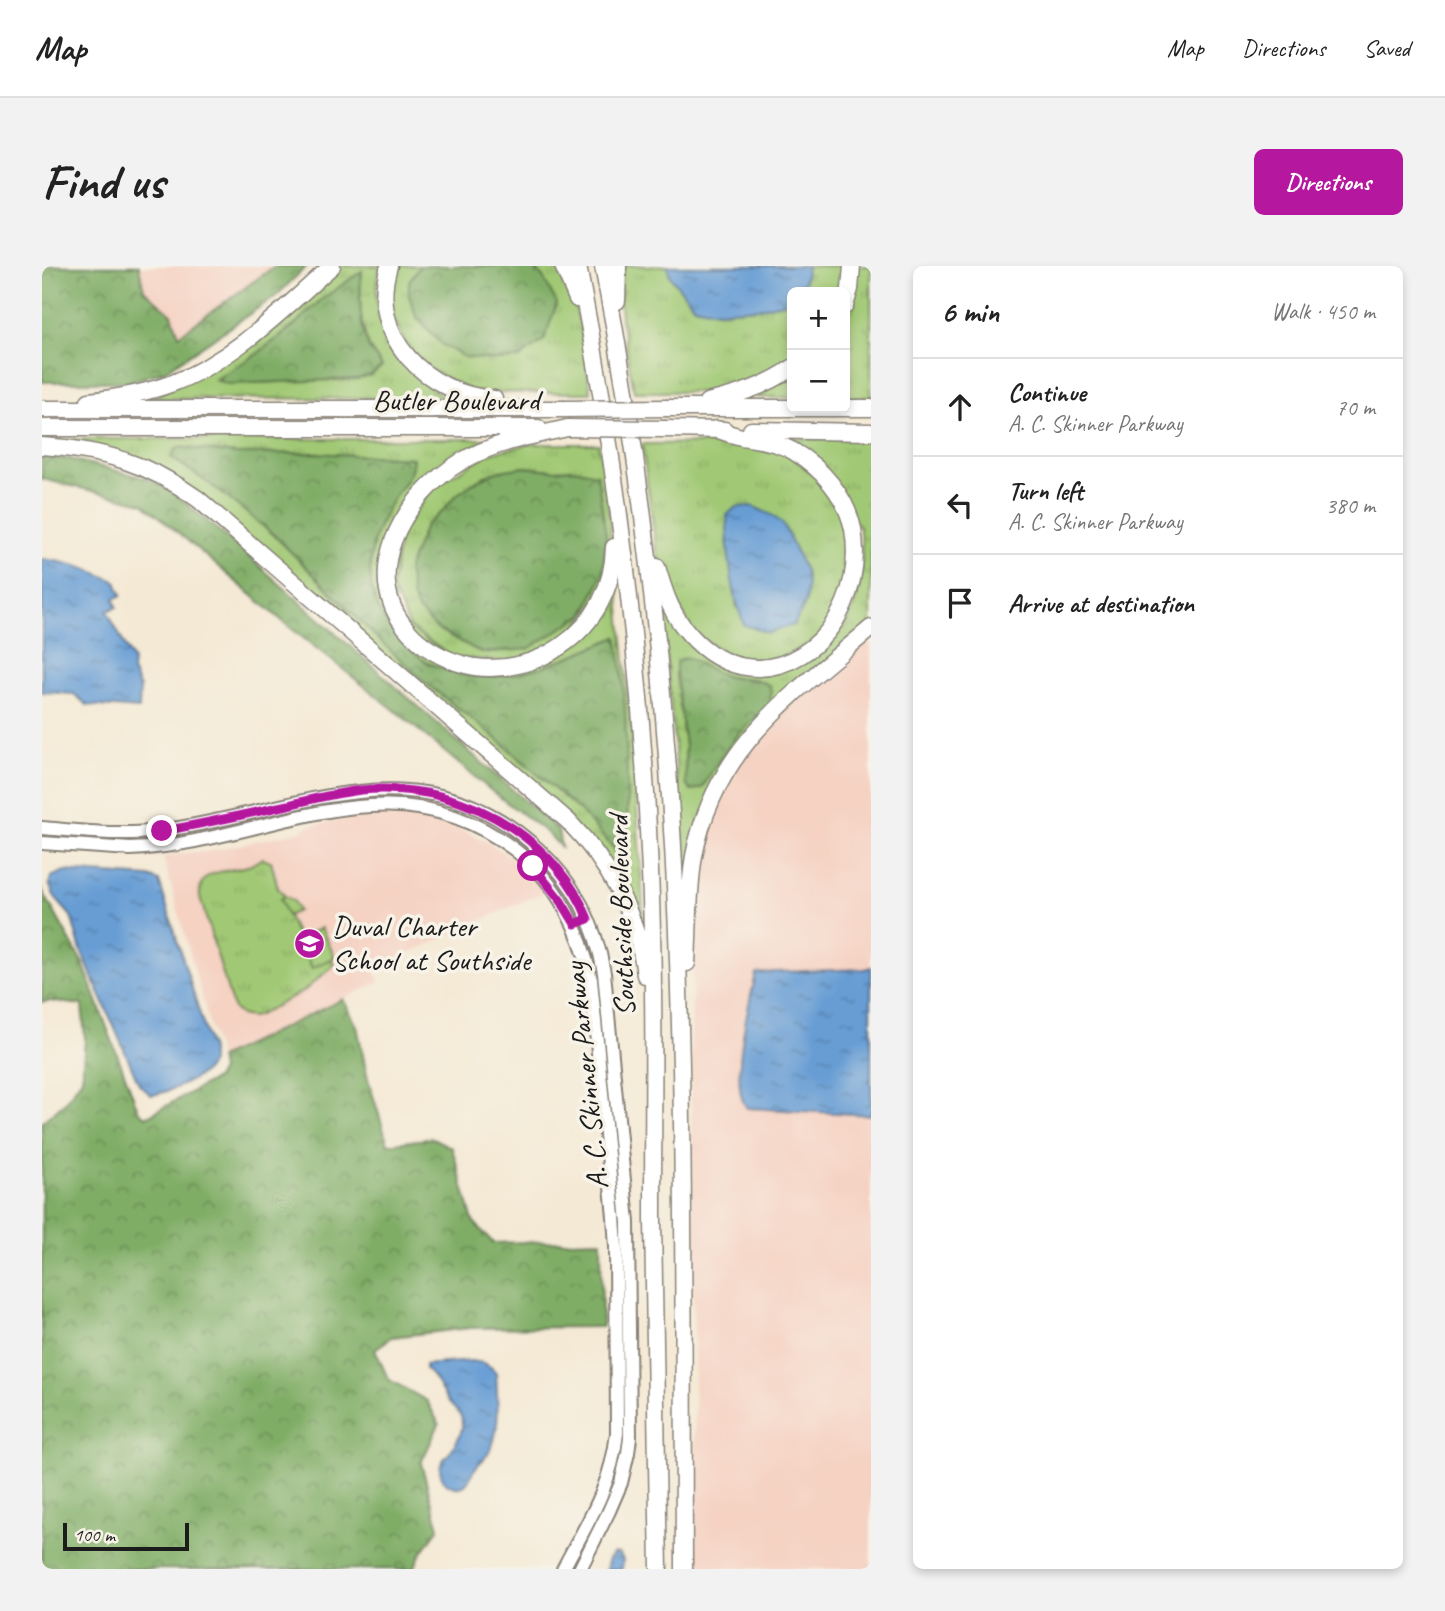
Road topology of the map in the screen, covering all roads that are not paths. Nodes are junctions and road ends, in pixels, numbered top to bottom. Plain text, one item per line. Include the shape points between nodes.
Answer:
1 (332, 266) edge
2 (389, 266) edge
3 (564, 266) edge
4 (578, 266) edge
5 (603, 266) edge
6 (618, 266) edge
7 (852, 266) edge
8 (850, 289) edge
9 (620, 362) junction
10 (596, 364) junction
11 (787, 371) edge
12 (42, 407) edge
13 (530, 408) junction
14 (668, 408) junction
15 (871, 408) edge
16 (42, 428) edge
17 (568, 428) junction
18 (716, 429) junction
19 (871, 432) edge
20 (42, 446) edge
21 (638, 482) junction
22 (614, 485) junction
23 (871, 628) edge
24 (42, 828) edge
25 (42, 843) edge
26 (588, 919) junction
27 (575, 924) junction
28 (652, 1039) junction
29 (681, 1077) junction
30 (563, 1569) edge
31 (580, 1569) edge
32 (659, 1569) edge
33 (684, 1569) edge

1 - 12 highway via 242,344 191,375 124,396
2 - 13 highway via 384,289 387,319 398,344 416,366 463,395
3 - 10 highway
4 - 10 highway, Southside Boulevard
5 - 9 highway, Southside Boulevard
6 - 9 highway
7 - 8 highway
9 - 21 highway, Southside Boulevard
10 - 22 highway, Southside Boulevard
11 - 14 highway via 744,393
12 - 13 highway, Butler Boulevard
13 - 14 highway, Butler Boulevard, bridge
14 - 15 highway, Butler Boulevard
16 - 17 highway, Butler Boulevard
17 - 18 highway, Butler Boulevard, bridge
17 - 22 highway via 479,452 437,480 409,510 389,551 387,578 393,606 408,632 442,657 482,668 528,663 567,643 594,614 607,590 614,543
18 - 19 highway, Butler Boulevard
18 - 21 highway via 777,444 801,456 829,481 848,511 857,558 852,593 838,624 815,649 790,662 752,667 724,660 698,643 676,616 664,591
20 - 28 highway via 127,460 198,499 574,827 601,860 631,916 644,963
21 - 29 highway, Southside Boulevard via 667,756
22 - 28 highway, Southside Boulevard via 647,810
23 - 29 highway via 759,725 731,763 708,809 692,871
24 - 26 main road, A. C. Skinner Parkway via 146,833 359,790 421,792 480,810 519,833 563,876
25 - 27 main road, A. C. Skinner Parkway via 145,849 342,809 413,806 456,816 510,846 544,878
26 - 27 main road
26 - 31 main road, A. C. Skinner Parkway via 598,943 606,987 628,1222 630,1422 621,1483
27 - 30 main road, A. C. Skinner Parkway via 593,995 614,1217 617,1433 603,1492
28 - 32 highway, Southside Boulevard
29 - 33 highway, Southside Boulevard

